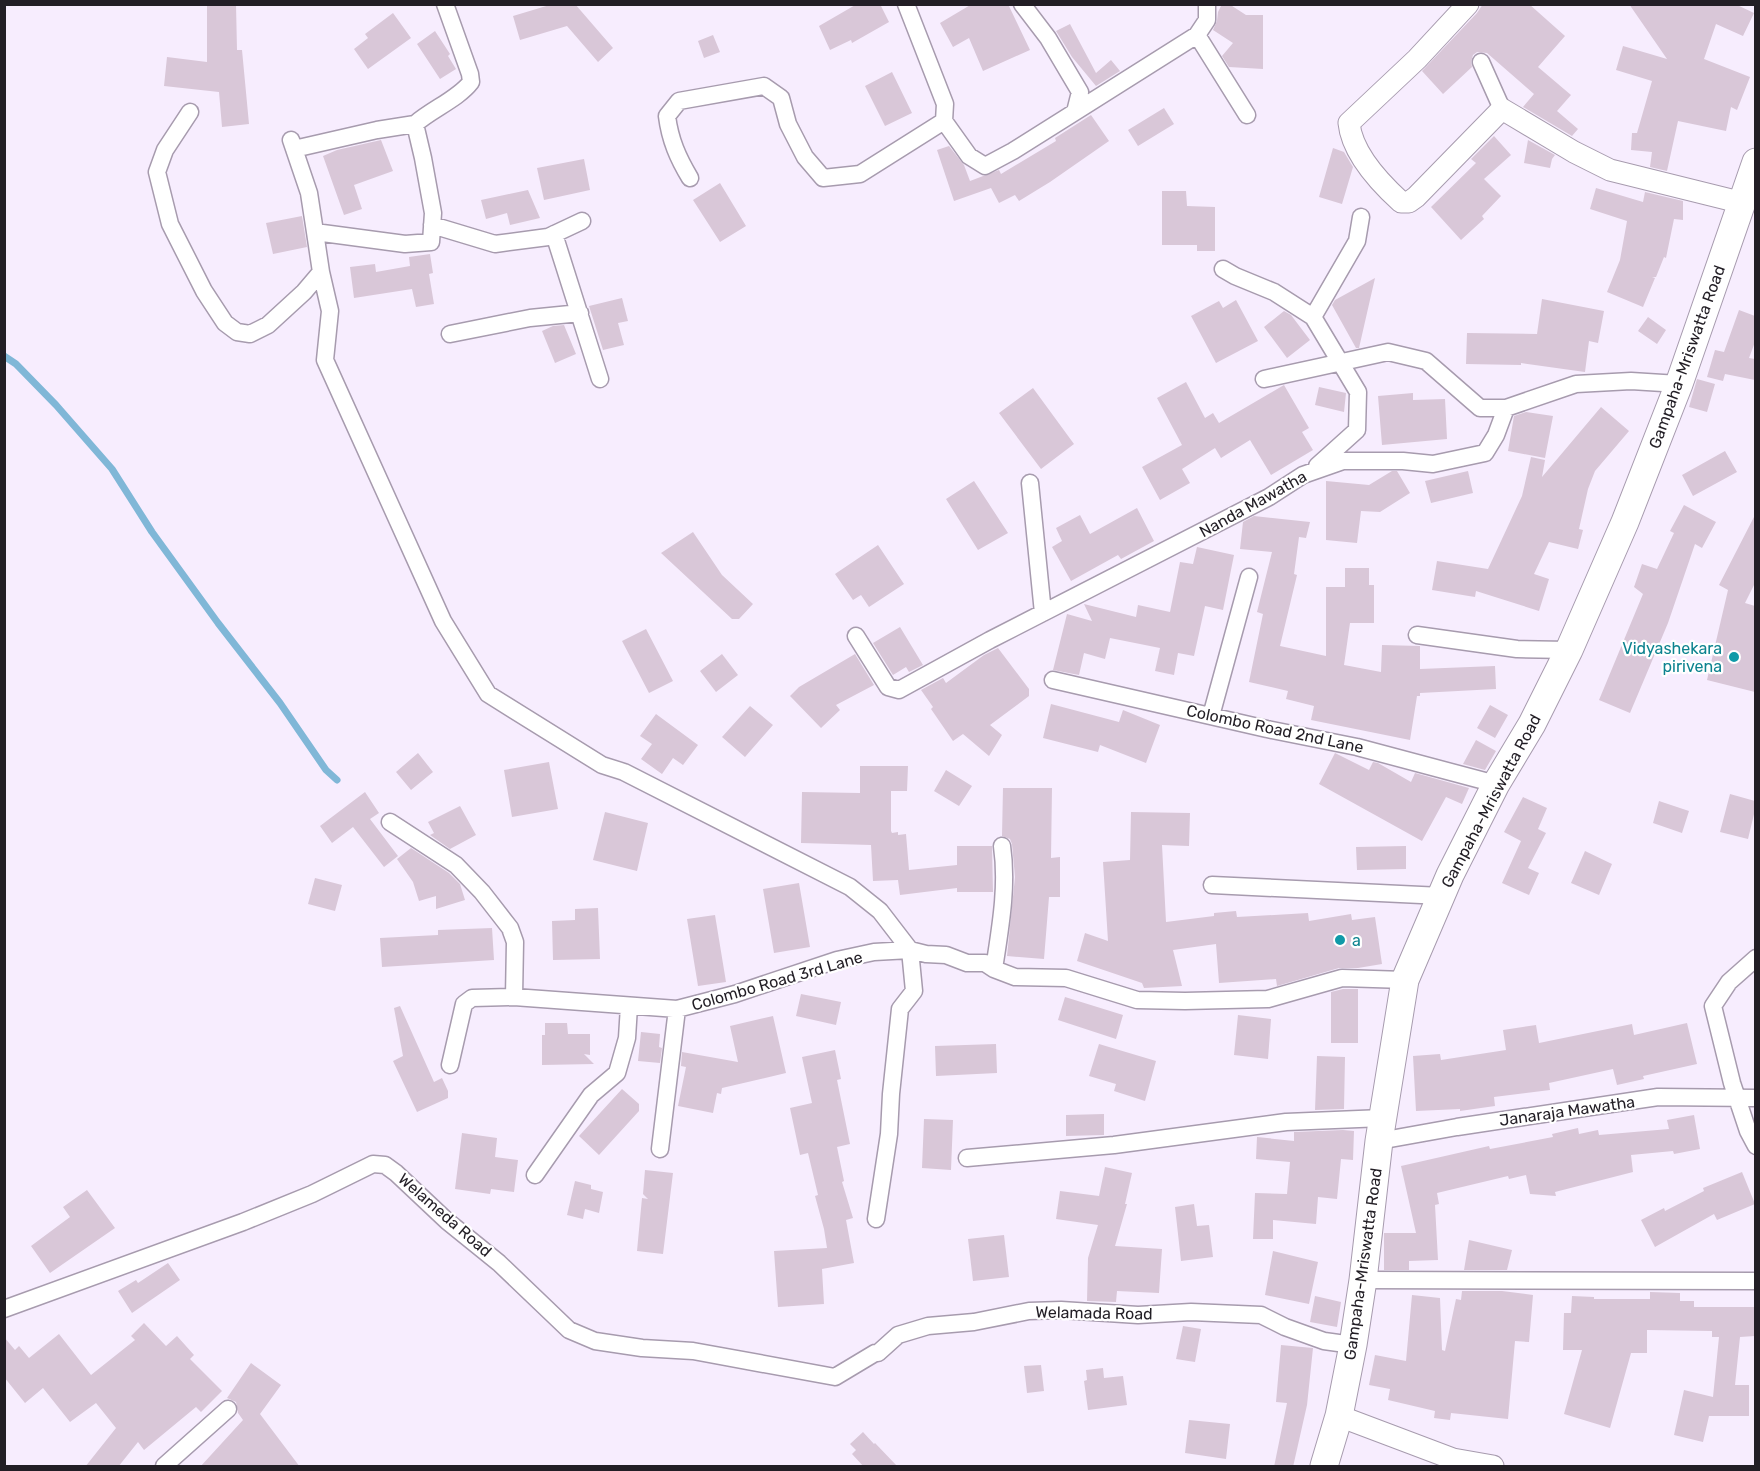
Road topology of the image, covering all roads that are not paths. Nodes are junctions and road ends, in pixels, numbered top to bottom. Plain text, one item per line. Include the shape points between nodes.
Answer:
1 (445, 4) edge
2 (906, 4) edge
3 (1022, 4) edge
4 (1207, 4) edge
5 (1468, 4) edge
6 (1197, 35) junction
7 (1481, 62) dead end
8 (1502, 109) junction
9 (190, 112) dead end
10 (1075, 112) junction
11 (1247, 115) dead end
12 (944, 121) junction
13 (415, 124) junction
14 (1755, 162) edge
15 (690, 178) dead end
16 (1743, 203) junction
17 (1361, 217) dead end
18 (582, 221) dead end
19 (432, 225) junction
20 (315, 232) junction
21 (554, 234) junction
22 (1223, 269) dead end
23 (321, 272) junction
24 (579, 313) junction
25 (1313, 317) junction
26 (450, 334) dead end
27 (1340, 362) junction
28 (600, 379) dead end
29 (1264, 379) dead end
30 (1679, 384) junction
31 (1506, 408) junction
32 (1310, 472) junction
33 (1030, 483) dead end
34 (1250, 577) dead end
35 (1043, 613) junction
36 (1417, 635) dead end
37 (856, 636) dead end
38 (1569, 650) junction
39 (1053, 680) dead end
40 (1211, 716) junction
41 (1496, 784) junction
42 (390, 822) dead end
43 (1002, 846) dead end
44 (1212, 885) dead end
45 (1442, 896) junction
46 (910, 950) junction
47 (1755, 958) edge
48 (994, 969) junction
49 (1405, 980) junction
50 (514, 997) junction
51 (628, 1006) junction
52 (677, 1009) junction
53 (450, 1065) dead end
54 (1738, 1097) junction
55 (1755, 1098) edge
56 (1381, 1130) junction
57 (1755, 1146) edge
58 (660, 1149) dead end
59 (967, 1158) dead end
60 (535, 1175) dead end
61 (876, 1219) dead end
62 (1364, 1280) junction
63 (1755, 1281) edge
64 (4, 1309) edge
65 (1353, 1346) junction
66 (739, 1358) joint
67 (228, 1409) dead end
68 (1339, 1416) junction
69 (164, 1467) edge
70 (1324, 1467) edge
71 (1493, 1467) edge

1 - 13 street via 471,82 463,92
2 - 12 street via 945,104
3 - 10 street via 1080,92
4 - 6 street via 1207,20
5 - 8 street via 1349,123 1350,132 1359,152 1385,187 1401,202 1408,202
6 - 10 street
6 - 11 street
7 - 8 street
8 - 16 street via 1610,170
9 - 23 street via 165,150 157,172 170,224 225,323 237,333 250,334 268,325
10 - 12 street via 986,166 969,156
12 - 15 street via 860,174 823,178 788,124 781,98 764,86 679,101 667,117 669,134
13 - 19 street
13 - 20 street via 293,145 309,193
14 - 16 main road, Gampaha-Mriswatta Road
16 - 30 main road, Gampaha-Mriswatta Road
17 - 25 street via 1357,241
18 - 21 street
19 - 20 street via 431,242 405,244
19 - 21 street via 495,244
20 - 23 street
21 - 24 street
22 - 25 street via 1274,292
23 - 46 street via 330,311 326,360 443,621 488,694 602,765 624,772 850,887 880,911
24 - 26 street
24 - 28 street
25 - 27 street
27 - 29 street
27 - 31 street via 1388,352 1426,361 1480,408
27 - 32 street via 1358,392 1357,430
30 - 31 street via 1576,384
30 - 38 main road, Gampaha-Mriswatta Road
31 - 32 street, Nanda Mawatha via 1485,453 1433,464 1343,461
32 - 35 street, Nanda Mawatha via 1239,513
33 - 35 street
34 - 40 street
35 - 37 street, Nanda Mawatha via 899,690 888,687
36 - 38 street via 1517,649
38 - 41 main road, Gampaha-Mriswatta Road
39 - 40 street, Colombo Road 2nd Lane
40 - 41 street, Colombo Road 2nd Lane via 1366,749
41 - 45 main road, Gampaha-Mriswatta Road
42 - 50 street via 462,870 510,928 515,942
43 - 48 street via 1003,901
44 - 45 street
45 - 49 main road, Gampaha-Mriswatta Road
46 - 48 street, Colombo Road 3rd Lane via 946,955 967,963 985,963
46 - 52 street, Colombo Road 3rd Lane via 837,960
46 - 61 street via 914,991 900,1009 889,1134
47 - 54 street via 1729,982 1713,1006
48 - 49 street, Colombo Road 3rd Lane via 1016,977 1066,978 1137,1000 1268,999 1342,978
49 - 56 main road, Gampaha-Mriswatta Road
50 - 51 street, Colombo Road 3rd Lane
50 - 53 street, Colombo Road 3rd Lane via 472,998 464,1004
51 - 52 street, Colombo Road 3rd Lane
51 - 60 street via 627,1038 617,1073 591,1095
52 - 58 street
54 - 55 street, Janaraja Mawatha
54 - 56 street, Janaraja Mawatha via 1658,1097 1457,1126
54 - 57 street
56 - 59 street, Janaraja Mawatha via 1286,1122 1114,1145
56 - 62 main road, Gampaha-Mriswatta Road
62 - 63 street
62 - 65 main road, Gampaha-Mriswatta Road
64 - 66 street, Welameda Road via 243,1222 374,1164 396,1173 569,1330 595,1341
65 - 66 street, Welamada Road via 1324,1341 1261,1316 1061,1310 928,1326 898,1335 878,1353 835,1377
65 - 68 main road, Gampaha-Mriswatta Road
67 - 69 street
68 - 70 main road, Gampaha-Mriswatta Road
68 - 71 street via 1453,1459

